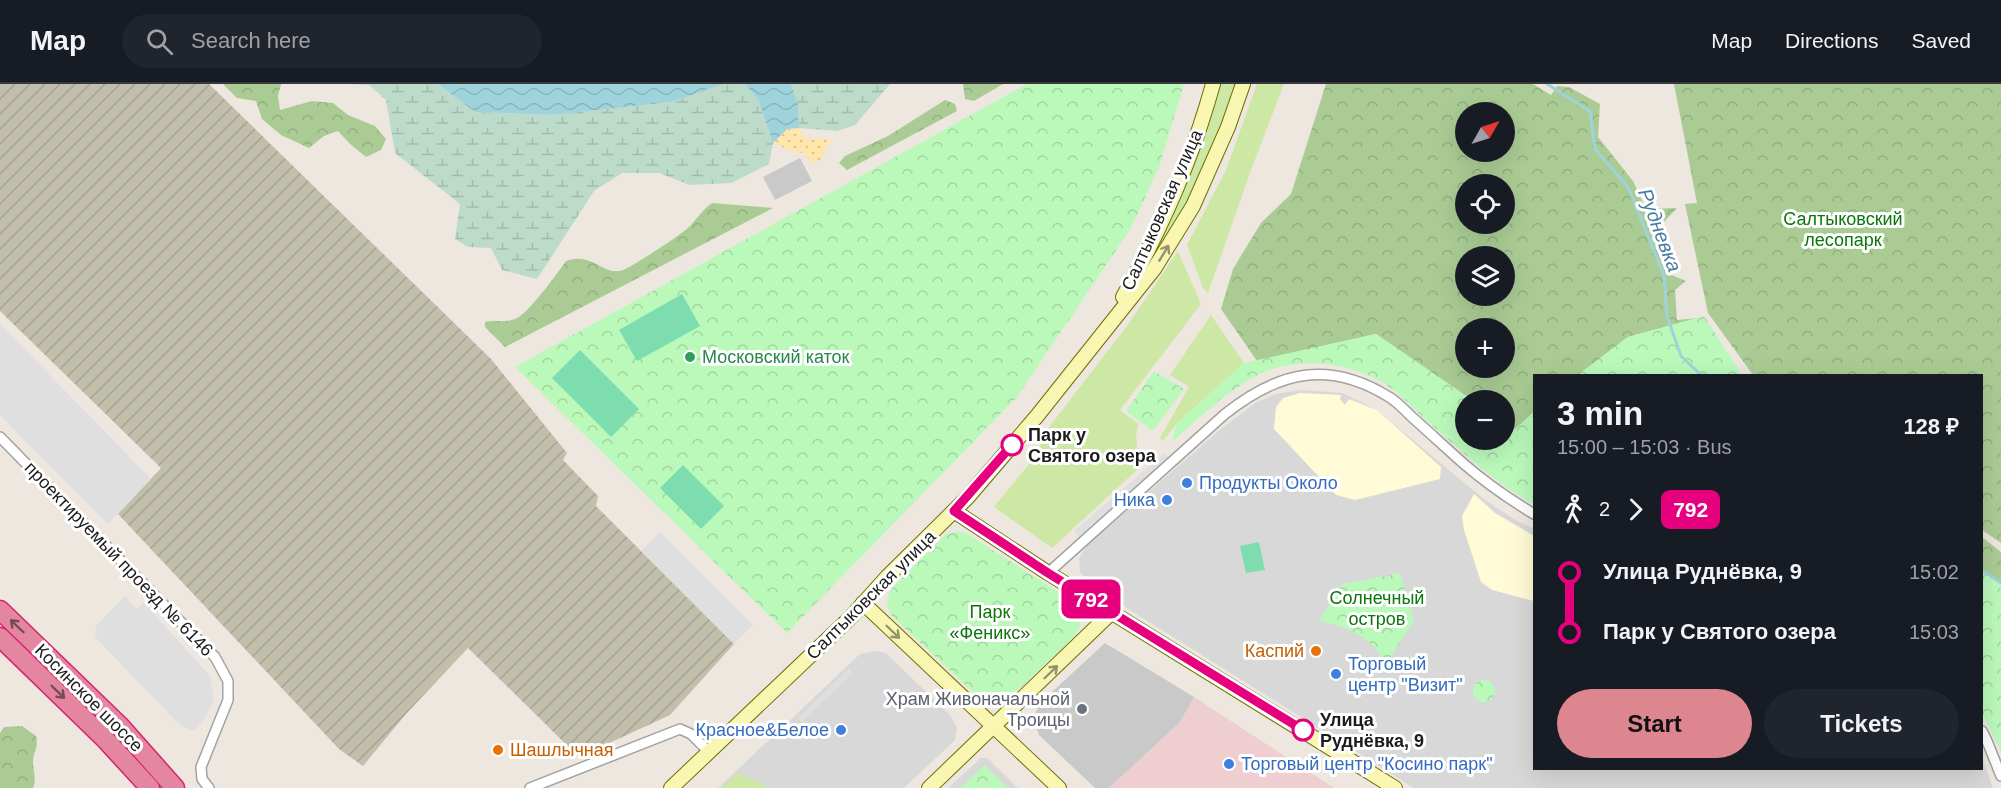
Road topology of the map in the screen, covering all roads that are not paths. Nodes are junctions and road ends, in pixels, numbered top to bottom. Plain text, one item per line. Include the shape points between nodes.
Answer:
1 (1213, 84) edge
2 (1243, 84) edge
3 (1104, 333) junction
4 (0, 437) edge
5 (954, 511) junction
6 (1533, 513) edge
7 (1048, 573) junction
8 (863, 603) junction
9 (0, 610) edge
10 (1112, 612) junction
11 (0, 637) edge
12 (994, 727) junction
13 (1983, 733) edge
14 (709, 752) junction
15 (2001, 776) edge
16 (150, 788) edge
17 (175, 788) edge
18 (209, 788) edge
19 (530, 788) edge
20 (671, 788) edge
21 (929, 788) edge
22 (1059, 788) edge
23 (1395, 788) edge

1 - 3 main road, Салтыковская улица via 1168,206
3 -> 2 main road, Салтыковская улица via 1154,268 1192,206
3 - 5 main road, Салтыковская улица
4 - 18 street, проектируемый проезд № 6146 via 215,657 228,681 228,700 201,767 202,779
5 - 7 main road
5 - 8 main road, Салтыковская улица
6 - 7 street via 1479,477 1390,398 1341,376 1293,376 1248,396 1225,414
7 - 10 main road
8 -> 12 main road
8 - 14 main road, Салтыковская улица
17 -> 9 highway, Косинское шоссе via 120,726
12 -> 10 main road
10 - 23 main road
11 -> 16 highway, Косинское шоссе
12 - 21 main road
12 - 22 main road
13 - 15 street
14 - 19 street via 680,729
14 - 20 main road, Салтыковская улица

